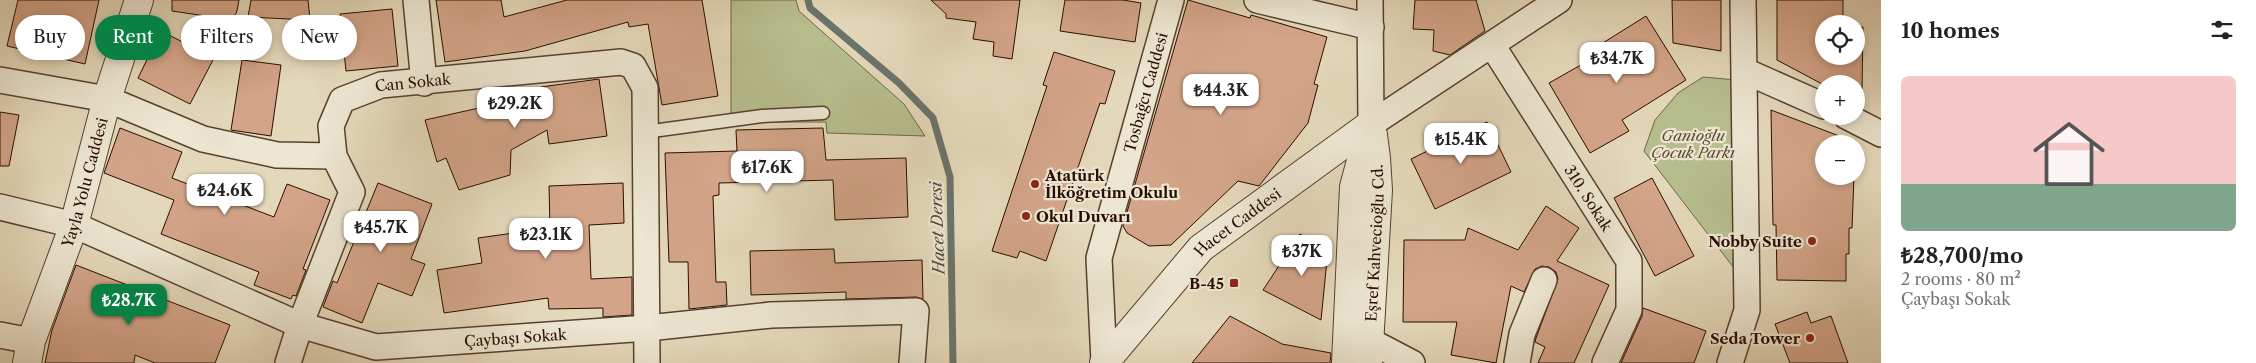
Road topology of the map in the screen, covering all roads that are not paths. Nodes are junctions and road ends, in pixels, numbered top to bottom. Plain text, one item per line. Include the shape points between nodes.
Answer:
1 (139, 0) edge
2 (416, 0) edge
3 (1171, 0) edge
4 (1257, 0) edge
5 (1370, 0) edge
6 (1559, 0) edge
7 (1743, 0) edge
8 (1371, 27) junction
9 (1492, 45) junction
10 (1745, 71) junction
11 (0, 80) edge
12 (424, 83) junction
13 (107, 99) junction
14 (1815, 102) edge
15 (823, 113) dead end
16 (1371, 124) junction
17 (1864, 125) edge
18 (645, 132) junction
19 (1881, 134) edge
20 (334, 156) junction
21 (1316, 164) junction
22 (1354, 187) junction
23 (0, 207) edge
24 (74, 225) junction
25 (1544, 280) dead end
26 (300, 325) junction
27 (648, 328) junction
28 (0, 335) edge
29 (29, 352) edge
30 (1369, 352) edge
31 (449, 353) edge
32 (1104, 362) edge
33 (288, 363) edge
34 (647, 363) edge
35 (912, 363) edge
36 (1346, 363) edge
37 (1412, 363) edge
38 (1517, 363) edge
39 (1605, 363) edge
40 (1730, 363) edge

1 - 13 street, Yayla Yolu Caddesi
2 - 12 street
3 - 32 street, Tosbağcı Caddesi via 1099,258
4 - 8 street
5 - 8 street, Eşref Kahvecioğlu Cd.
6 - 9 street
7 - 10 street
8 - 16 street, Eşref Kahvecioğlu Cd.
9 - 16 street
9 - 39 street, 310. Sokak via 1629,261 1629,310
10 - 14 street
10 - 40 street via 1747,310
11 - 13 street
12 - 18 street, Can Sokak via 620,62 633,66 645,88
12 - 20 street, Can Sokak via 381,85 342,100 331,126
13 - 20 street via 203,140 277,155
13 - 24 street, Yayla Yolu Caddesi
15 - 18 lane via 762,116
16 - 21 street, Hacet Caddesi
16 - 22 street, Eşref Kahvecioğlu Cd.
16 - 30 street, Eşref Kahvecioğlu Cd. via 1378,190
17 - 19 street
18 - 27 street
20 - 26 street via 352,192
21 - 22 street
21 - 32 street, Hacet Caddesi via 1201,248
22 - 36 street, Eşref Kahvecioğlu Cd.
23 - 24 street, Çaybaşı Sokak
24 - 26 street, Çaybaşı Sokak
24 - 29 street, Yayla Yolu Caddesi
25 - 38 street via 1522,334
26 - 31 street, Çaybaşı Sokak via 376,347
26 - 33 street
27 - 31 street, Çaybaşı Sokak
27 - 34 street
27 - 35 street, Çaybaşı Sokak via 771,315 916,312
28 - 29 street
30 - 37 street

